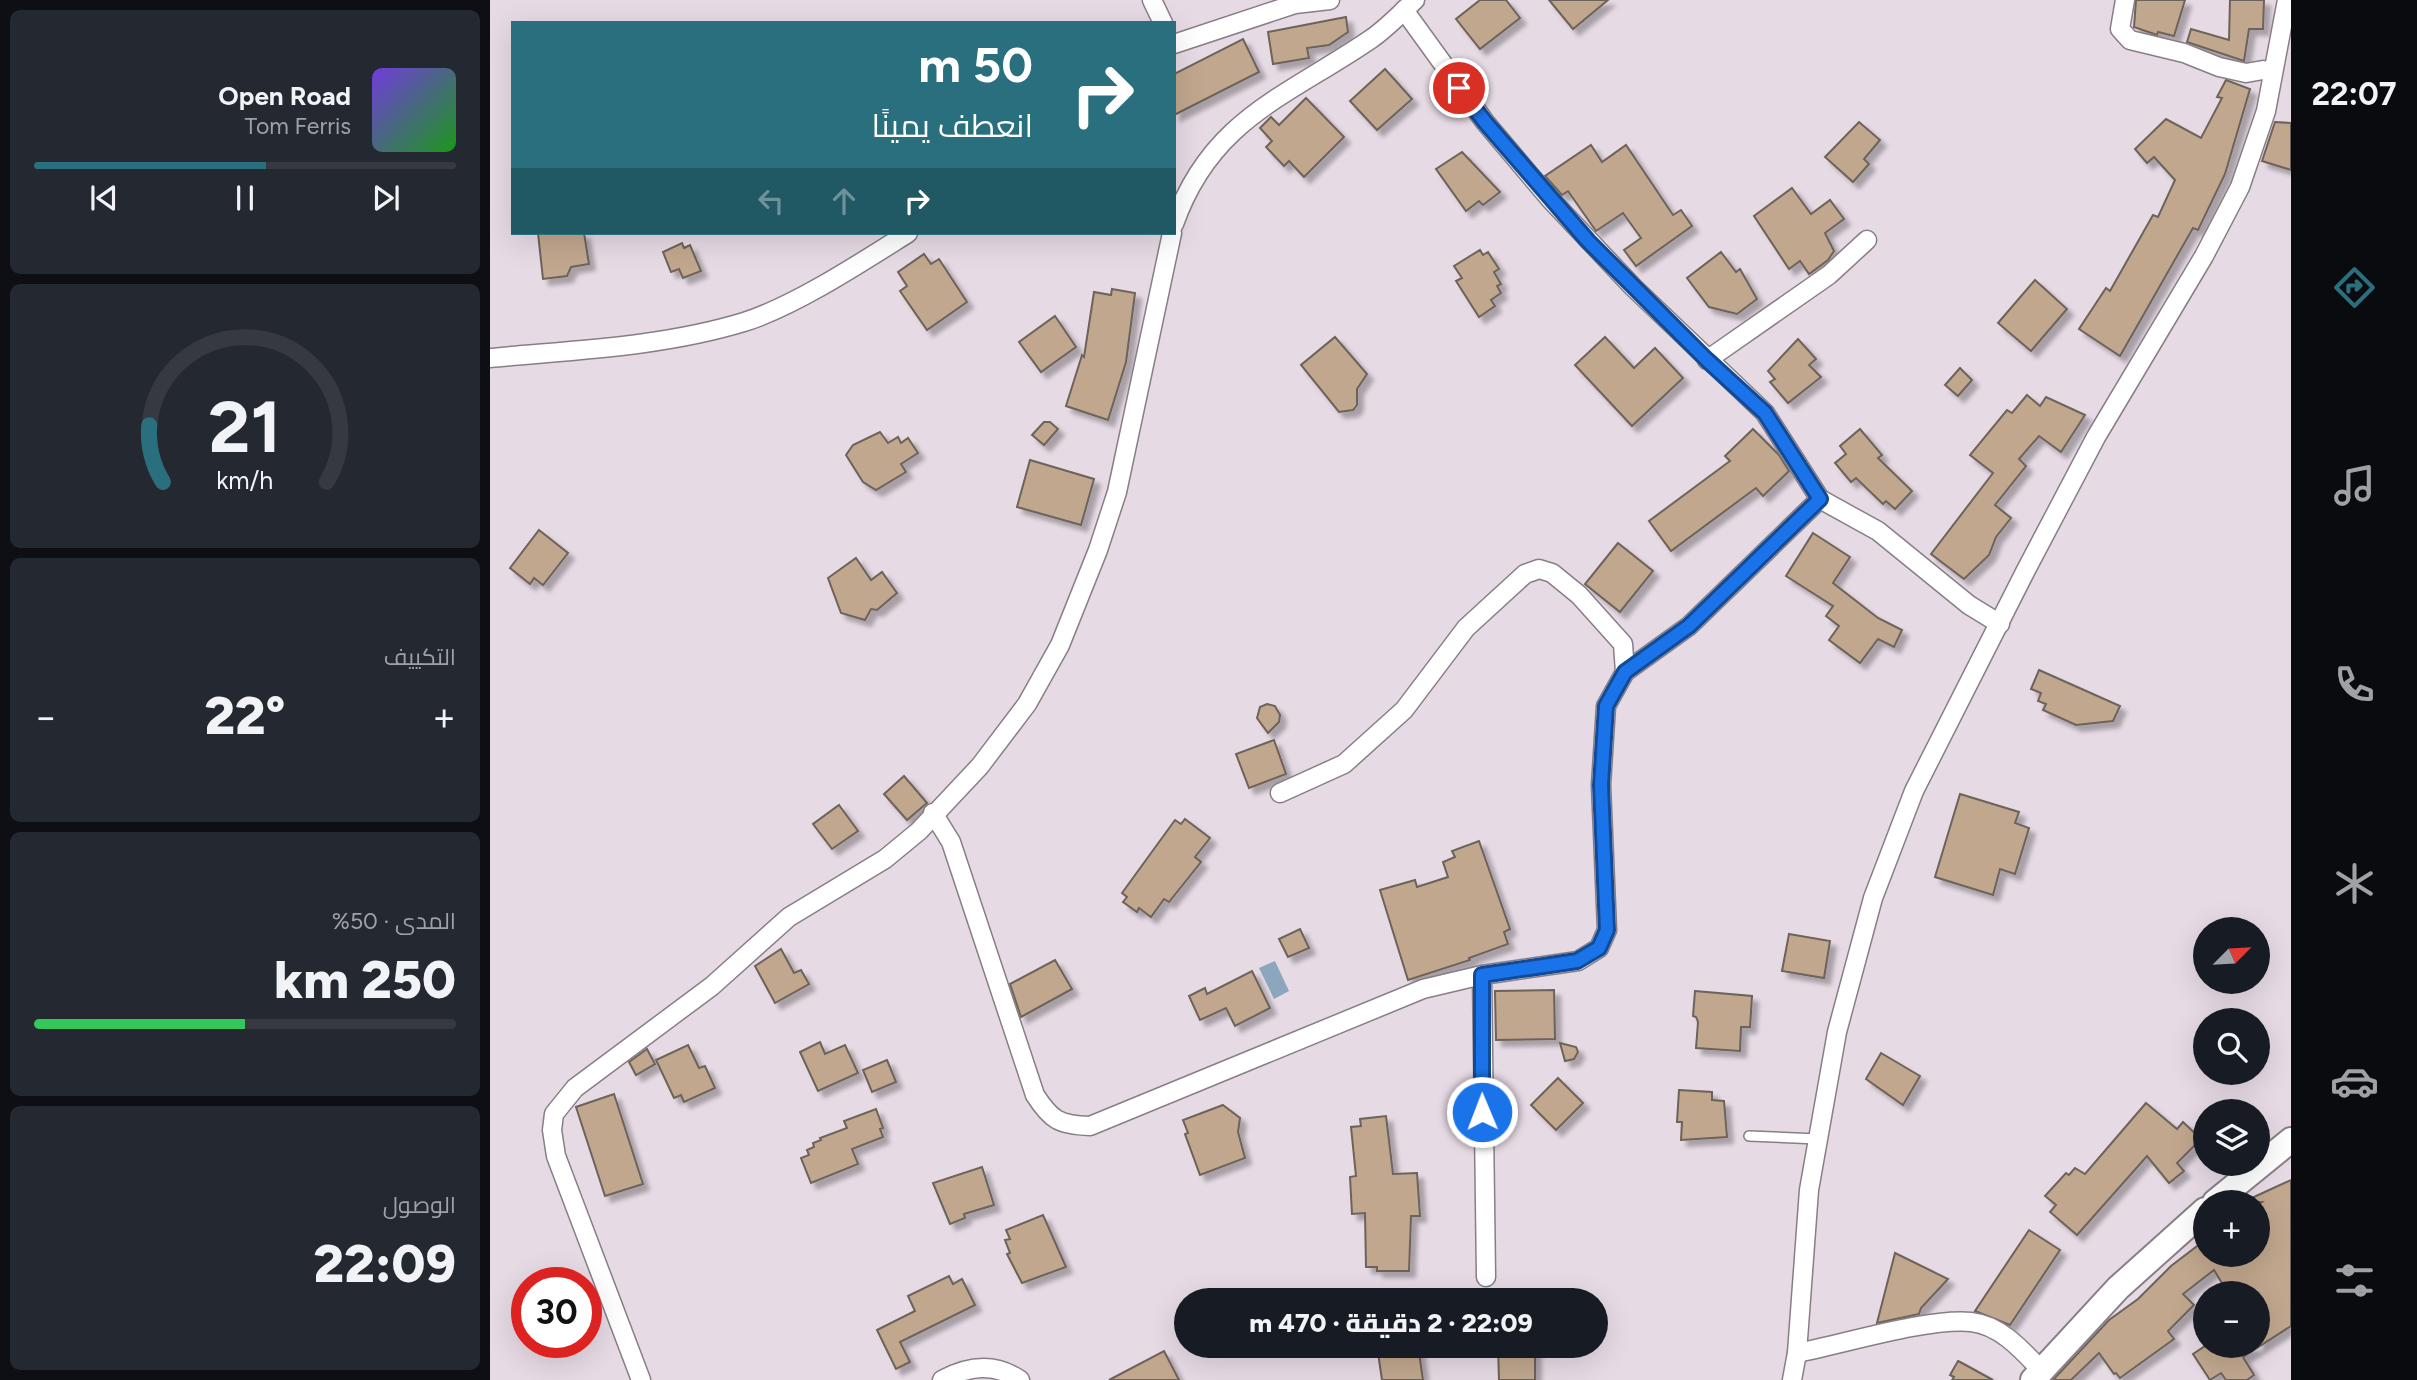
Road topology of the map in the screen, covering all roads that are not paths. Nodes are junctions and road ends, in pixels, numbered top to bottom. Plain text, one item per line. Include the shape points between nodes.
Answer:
1 (1152, 0) edge
2 (1330, 0) edge
3 (2125, 0) edge
4 (2287, 0) edge
5 (1409, 5) edge
6 (1162, 21) edge
7 (1176, 43) edge
8 (2272, 74) junction
9 (1176, 218) edge
10 (905, 235) edge
11 (1172, 235) edge
12 (1867, 240) dead end
13 (490, 358) edge
14 (1707, 360) junction
15 (1820, 499) junction
16 (2000, 624) junction
17 (1625, 672) junction
18 (1280, 793) dead end
19 (933, 813) junction
20 (1482, 975) junction
21 (1749, 1136) dead end
22 (1818, 1139) junction
23 (2291, 1140) edge
24 (2230, 1190) edge
25 (2193, 1221) edge
26 (1486, 1276) dead end
27 (1797, 1353) junction
28 (2037, 1375) edge
29 (641, 1380) edge
30 (942, 1380) edge
31 (1020, 1380) edge
32 (1792, 1380) edge

1 - 6 street
2 - 7 street via 1295,4
3 - 8 street via 2120,29 2130,40 2184,53 2219,68
4 - 8 street
5 - 9 street via 1373,37 1229,133 1186,190
5 - 14 street via 1485,122 1550,199
8 - 16 street via 2266,111 2240,187 2095,437
10 - 13 street via 858,265 745,322 653,342
11 - 19 street via 1117,492 1060,645 1027,704 980,766
12 - 14 street via 1829,275
14 - 15 street via 1765,413
15 - 16 street via 1878,531 1969,605
15 - 17 street via 1689,626
16 - 22 street via 1914,791 1873,898 1837,1032
17 - 18 street via 1622,643 1578,595 1552,573 1539,569 1525,574 1466,628 1404,710 1345,764
17 - 20 street via 1606,706 1601,785 1607,930 1599,948 1577,961
19 - 20 street via 951,842 1035,1095 1047,1114 1066,1125 1090,1126 1391,1001
19 - 29 street via 885,859 789,917 712,986 575,1088 554,1114 556,1156
20 - 26 street
21 - 22 lane
22 - 27 street via 1809,1190
23 - 24 main road
25 - 28 main road via 2118,1288
27 - 28 street via 1939,1324 1972,1322 1999,1332 2020,1347
27 - 32 street
30 - 31 street via 978,1366 1008,1372

